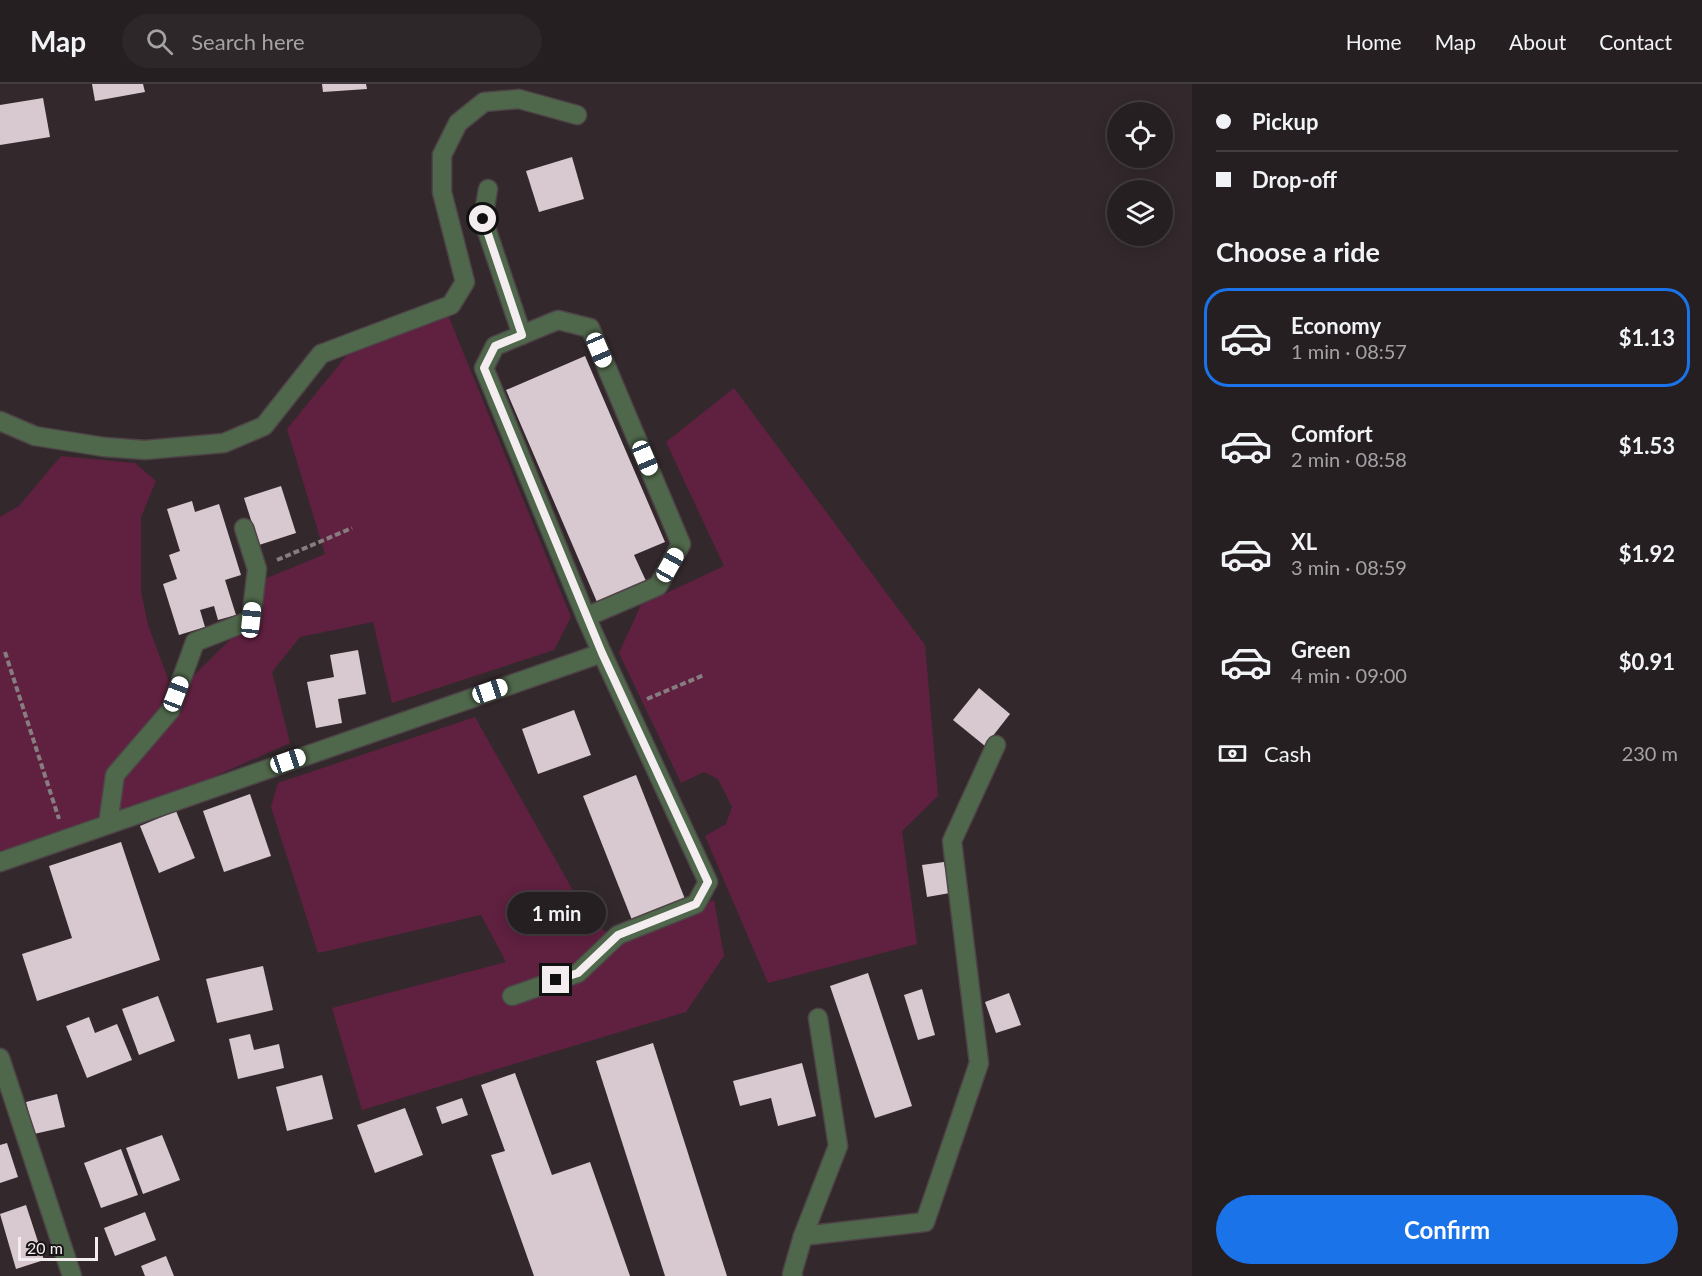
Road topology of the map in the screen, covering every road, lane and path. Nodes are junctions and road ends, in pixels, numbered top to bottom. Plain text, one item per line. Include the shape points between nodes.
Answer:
1 (577, 115) dead end
2 (488, 189) dead end
3 (522, 335) junction
4 (0, 421) edge
5 (244, 528) dead end
6 (352, 528) dead end
7 (257, 569) junction
8 (586, 617) junction
9 (5, 652) dead end
10 (602, 653) junction
11 (704, 675) dead end
12 (641, 702) dead end
13 (996, 745) dead end
14 (108, 824) junction
15 (65, 839) junction
16 (0, 861) edge
17 (512, 996) dead end
18 (818, 1018) dead end
19 (0, 1058) edge
20 (804, 1236) junction
21 (790, 1275) edge
22 (72, 1276) edge

1 - 4 street via 519,99 484,102 458,123 442,155 442,192 465,282 451,305 321,354 264,426 224,443 145,450 35,436
2 - 3 street via 483,219
3 - 8 street via 495,346 484,368
3 - 8 street via 558,320 590,328 681,544 658,586
5 - 7 street
6 - 7 path
7 - 14 street via 251,620 195,642 170,711 115,775
8 - 10 street
9 - 15 path
10 - 14 street
10 - 17 street via 708,882 696,904 618,935 578,973
11 - 12 path
13 - 20 street via 952,840 979,1063 925,1222
14 - 15 street
15 - 16 street
18 - 20 street via 838,1146
19 - 22 street
20 - 21 street

